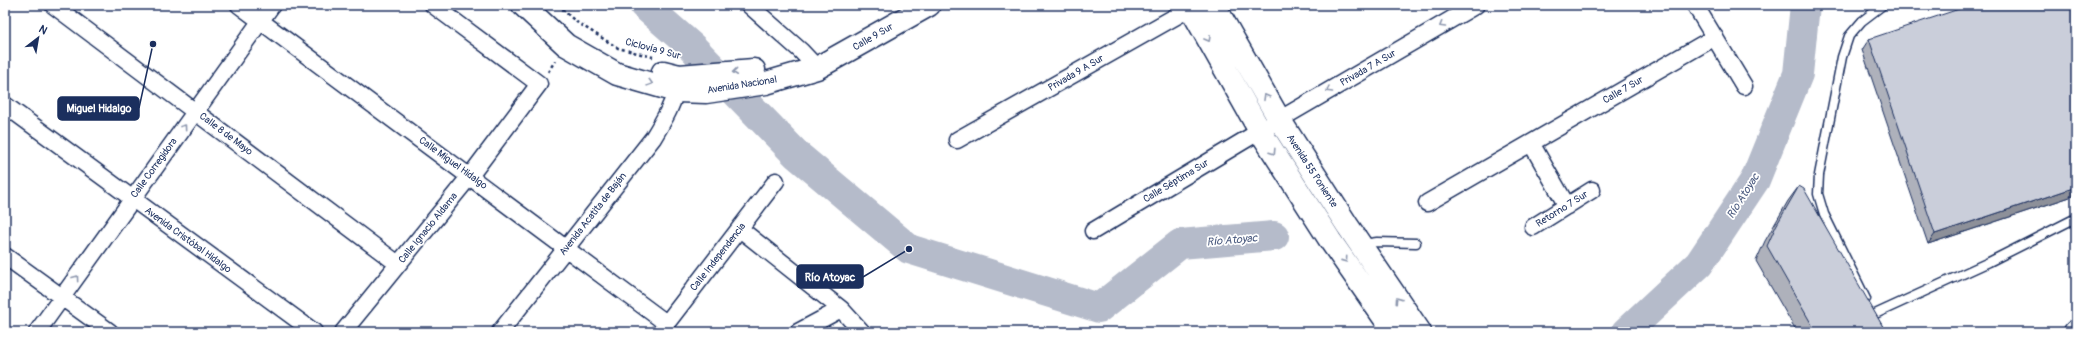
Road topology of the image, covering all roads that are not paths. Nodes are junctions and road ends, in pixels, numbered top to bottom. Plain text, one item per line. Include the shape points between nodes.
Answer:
1 (53, 5) edge
2 (239, 5) edge
3 (272, 5) edge
4 (433, 5) edge
5 (523, 5) edge
6 (544, 5) edge
7 (749, 5) edge
8 (900, 5) edge
9 (929, 5) edge
10 (1214, 5) edge
11 (1476, 5) edge
12 (1695, 5) edge
13 (1883, 5) edge
14 (1192, 6) edge
15 (261, 21) junction
16 (1715, 37) junction
17 (812, 62) junction
18 (677, 83) junction
19 (1744, 86) dead end
20 (5, 105) edge
21 (195, 112) junction
22 (1279, 119) junction
23 (1260, 130) junction
24 (957, 140) dead end
25 (1531, 143) junction
26 (470, 176) junction
27 (776, 182) dead end
28 (1592, 190) dead end
29 (133, 199) junction
30 (1427, 203) dead end
31 (1567, 206) junction
32 (2076, 218) edge
33 (1533, 227) dead end
34 (740, 229) junction
35 (1093, 231) dead end
36 (1416, 243) dead end
37 (1360, 244) junction
38 (567, 247) junction
39 (5, 256) edge
40 (398, 264) junction
41 (62, 297) junction
42 (841, 309) junction
43 (1873, 315) junction
44 (1878, 325) edge
45 (663, 327) edge
46 (37, 332) edge
47 (110, 332) edge
48 (314, 332) edge
49 (343, 332) edge
50 (500, 332) edge
51 (798, 332) edge
52 (862, 332) edge
53 (1394, 332) edge
54 (1420, 332) edge

1 - 21 street, Calle 8 de Mayo
2 - 15 street, Calle Miguel Hidalgo
3 - 15 street, Calle Corregidora
4 - 26 street, Calle Ignacio Aldama via 539,84
5 -> 18 main road, Avenida Nacional via 566,45 617,74
6 - 18 main road, Avenida Nacional via 574,33 621,61
7 - 17 street
8 - 17 main road, Calle 9 Sur
9 - 17 main road, Calle 9 Sur
22 -> 10 main road, Avenida 55 Poniente
11 -> 22 street, Privada 7 A Sur
12 - 16 street
13 - 43 lane via 1862,21 1849,36 1842,57 1819,175 1818,194 1824,214
14 -> 23 main road
14 - 24 street, Privada 9 A Sur
15 - 21 street, Calle Corregidora
15 - 26 street, Calle Miguel Hidalgo
16 - 19 street
16 - 25 street, Calle 7 Sur
17 - 18 main road, Avenida Nacional via 765,76 706,84
18 - 38 street, Avenida Acatita de Baján via 666,117 653,138
20 - 29 street, Avenida Cristóbal Hidalgo
29 -> 21 street, Calle Corregidora
21 - 40 street, Calle 8 de Mayo
22 - 23 street, Privada 7 A Sur
22 - 37 main road, Avenida 55 Poniente
23 - 35 street, Calle Séptima Sur
23 -> 53 main road via 1330,240
25 - 30 street, Calle 7 Sur
25 - 31 street
26 - 38 street, Calle Miguel Hidalgo
26 - 40 street, Calle Ignacio Aldama
27 - 34 street, Calle Independencia
28 - 31 street, Retorno 7 Sur
41 -> 29 street, Calle Corregidora
29 - 48 street, Avenida Cristóbal Hidalgo
31 - 33 street, Retorno 7 Sur
32 - 43 lane via 1989,262
34 - 42 street
34 - 45 street, Calle Independencia
36 - 37 lane
54 -> 37 main road, Avenida 55 Poniente
38 - 45 street, Calle Miguel Hidalgo
38 - 50 street, Avenida Acatita de Baján
39 - 41 street
40 - 49 street, Calle Ignacio Aldama
41 - 46 street, Calle Corregidora
41 - 47 street
42 - 51 street
42 - 52 street
43 - 44 lane

